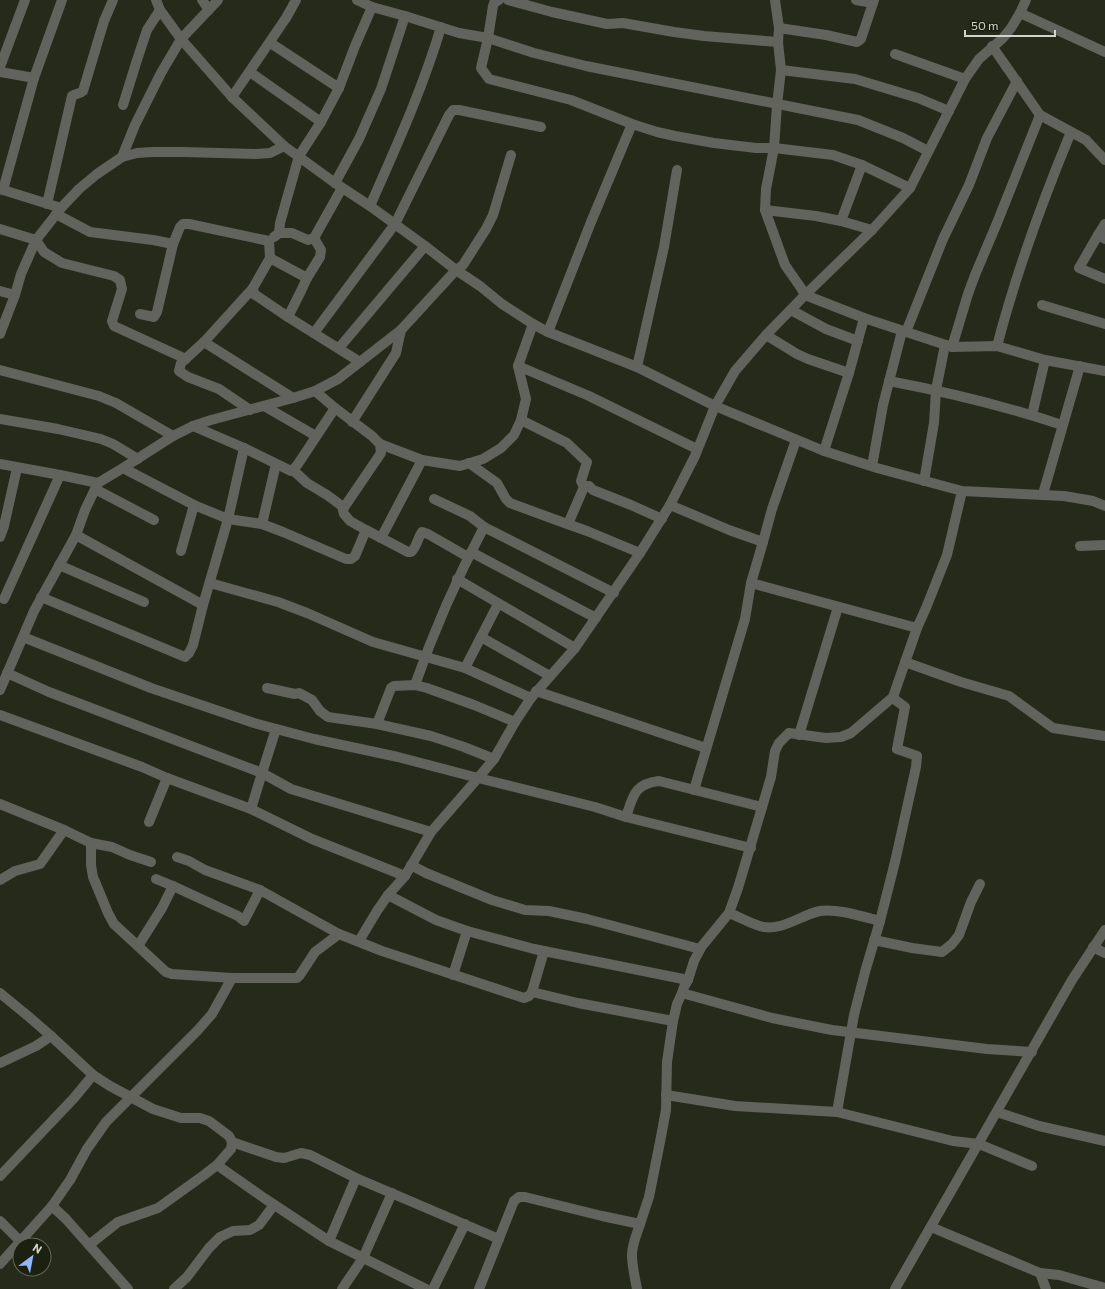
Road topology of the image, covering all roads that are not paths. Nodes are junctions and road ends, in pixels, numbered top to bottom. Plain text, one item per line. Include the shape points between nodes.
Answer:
1 (24, 0) edge
2 (62, 0) edge
3 (113, 0) edge
4 (156, 0) edge
5 (202, 0) edge
6 (218, 0) edge
7 (296, 0) edge
8 (357, 0) edge
9 (499, 0) edge
10 (508, 0) edge
11 (775, 0) edge
12 (856, 0) edge
13 (1026, 0) edge
14 (873, 1) edge
15 (372, 7) junction
16 (160, 10) junction
17 (209, 10) junction
18 (1020, 13) junction
19 (405, 16) junction
20 (441, 27) junction
21 (779, 28) junction
22 (488, 38) junction
23 (181, 39) junction
24 (778, 42) junction
25 (269, 44) junction
26 (992, 46) junction
27 (1105, 52) edge
28 (895, 54) dead end
29 (0, 67) edge
30 (781, 70) junction
31 (0, 72) edge
32 (250, 72) junction
33 (34, 78) junction
34 (965, 79) junction
35 (1017, 81) junction
36 (339, 88) junction
37 (232, 97) junction
38 (123, 105) dead end
39 (777, 105) junction
40 (949, 111) junction
41 (1040, 116) junction
42 (321, 122) junction
43 (632, 124) junction
44 (541, 127) dead end
45 (1071, 132) junction
46 (284, 146) junction
47 (774, 148) junction
48 (928, 151) junction
49 (511, 155) dead end
50 (299, 156) junction
51 (122, 157) junction
52 (1105, 160) edge
53 (862, 165) junction
54 (677, 170) dead end
55 (338, 186) junction
56 (910, 188) junction
57 (2, 189) edge
58 (47, 204) junction
59 (370, 206) junction
60 (765, 210) junction
61 (58, 211) junction
62 (841, 221) junction
63 (395, 224) junction
64 (1105, 224) edge
65 (0, 229) edge
66 (872, 230) junction
67 (279, 233) junction
68 (1102, 237) edge
69 (314, 238) junction
70 (36, 240) junction
71 (269, 241) junction
72 (173, 244) junction
73 (425, 246) junction
74 (270, 258) junction
75 (456, 270) junction
76 (307, 278) junction
77 (1105, 279) edge
78 (253, 288) junction
79 (0, 292) edge
80 (15, 295) junction
81 (805, 296) junction
82 (1042, 305) dead end
83 (791, 310) junction
84 (140, 314) dead end
85 (288, 317) junction
86 (864, 318) junction
87 (533, 324) junction
88 (1105, 324) edge
89 (401, 330) junction
90 (548, 332) junction
91 (904, 332) junction
92 (314, 333) junction
93 (0, 334) edge
94 (766, 335) junction
95 (858, 341) junction
96 (204, 342) junction
97 (949, 346) junction
98 (997, 346) junction
99 (338, 348) junction
100 (186, 359) junction
101 (1045, 360) junction
102 (360, 362) junction
103 (518, 366) junction
104 (1080, 366) junction
105 (637, 367) junction
106 (0, 370) edge
107 (1105, 371) edge
108 (849, 373) junction
109 (889, 381) junction
110 (315, 390) junction
111 (936, 390) junction
112 (293, 398) junction
113 (264, 406) junction
114 (715, 406) junction
115 (335, 408) junction
116 (250, 410) junction
117 (1032, 415) junction
118 (0, 419) edge
119 (521, 420) junction
120 (352, 422) junction
121 (1062, 425) junction
122 (193, 426) junction
123 (173, 436) junction
124 (316, 436) junction
125 (796, 440) junction
126 (380, 444) junction
127 (244, 448) junction
128 (697, 449) junction
129 (824, 451) junction
130 (138, 459) junction
131 (422, 460) junction
132 (469, 463) junction
133 (0, 464) edge
134 (276, 464) junction
135 (872, 466) junction
136 (17, 468) junction
137 (123, 468) junction
138 (294, 470) junction
139 (60, 475) junction
140 (924, 481) junction
141 (96, 486) junction
142 (584, 487) junction
143 (962, 491) junction
144 (1043, 494) junction
145 (434, 499) dead end
146 (194, 505) junction
147 (670, 506) junction
148 (1105, 506) edge
149 (343, 509) junction
150 (228, 519) junction
151 (662, 519) junction
152 (154, 520) dead end
153 (262, 524) junction
154 (568, 524) junction
155 (484, 527) junction
156 (366, 530) junction
157 (76, 535) junction
158 (0, 537) edge
159 (381, 538) junction
160 (763, 542) junction
161 (1105, 545) edge
162 (1080, 546) dead end
163 (181, 551) dead end
164 (469, 554) junction
165 (640, 554) junction
166 (59, 565) junction
167 (457, 579) junction
168 (751, 582) junction
169 (210, 583) junction
170 (614, 593) junction
171 (41, 597) junction
172 (4, 599) dead end
173 (144, 602) dead end
174 (498, 604) junction
175 (203, 605) junction
176 (838, 607) junction
177 (596, 618) junction
178 (917, 628) junction
179 (23, 637) junction
180 (481, 637) junction
181 (574, 648) junction
182 (425, 656) junction
183 (905, 662) junction
184 (465, 668) junction
185 (7, 673) junction
186 (550, 676) junction
187 (415, 685) junction
188 (267, 688) dead end
189 (0, 690) edge
190 (534, 694) junction
191 (893, 697) junction
192 (0, 715) edge
193 (515, 722) junction
194 (377, 724) junction
195 (276, 729) junction
196 (800, 735) junction
197 (1105, 736) edge
198 (706, 748) junction
199 (494, 759) junction
200 (262, 773) junction
201 (167, 778) junction
202 (478, 778) junction
203 (694, 790) junction
204 (0, 804) edge
205 (762, 807) junction
206 (251, 809) junction
207 (626, 817) junction
208 (149, 822) dead end
209 (64, 830) junction
210 (431, 832) junction
211 (91, 843) junction
212 (750, 848) junction
213 (177, 857) dead end
214 (151, 862) dead end
215 (411, 865) junction
216 (404, 876) junction
217 (0, 880) edge
218 (156, 880) dead end
219 (980, 884) dead end
220 (173, 886) junction
221 (260, 890) junction
222 (388, 895) junction
223 (730, 913) junction
224 (880, 921) junction
225 (1105, 930) edge
226 (467, 932) junction
227 (340, 934) junction
228 (874, 940) junction
229 (359, 941) junction
230 (138, 946) junction
231 (1094, 947) junction
232 (700, 949) junction
233 (544, 951) junction
234 (1105, 953) edge
235 (453, 975) junction
236 (232, 978) junction
237 (688, 980) junction
238 (532, 992) junction
239 (0, 993) edge
240 (682, 993) junction
241 (673, 1021) junction
242 (850, 1031) junction
243 (51, 1036) junction
244 (1032, 1052) junction
245 (0, 1064) edge
246 (93, 1074) junction
247 (666, 1095) junction
248 (130, 1097) junction
249 (836, 1112) junction
250 (998, 1112) junction
251 (1105, 1141) edge
252 (232, 1142) junction
253 (979, 1144) junction
254 (217, 1165) junction
255 (1032, 1166) dead end
256 (0, 1176) edge
257 (356, 1178) junction
258 (392, 1193) junction
259 (274, 1205) junction
260 (52, 1206) junction
261 (0, 1221) edge
262 (465, 1224) junction
263 (640, 1224) junction
264 (931, 1227) junction
265 (16, 1237) edge
266 (25, 1237) edge
267 (499, 1239) junction
268 (329, 1241) junction
269 (89, 1245) junction
270 (12, 1251) edge
271 (363, 1258) junction
272 (0, 1264) edge
273 (1040, 1273) junction
274 (1105, 1288) edge
275 (128, 1289) edge
276 (174, 1289) edge
277 (342, 1289) edge
278 (426, 1289) edge
279 (433, 1289) edge
280 (479, 1289) edge
281 (638, 1289) edge
282 (896, 1289) edge
283 (1046, 1289) edge

1 - 29 street
2 - 33 street
3 - 58 street via 82,91 72,96
4 - 16 street
5 - 17 street
6 - 17 street
7 - 25 street
8 - 15 street
9 - 22 street via 493,6
10 - 24 street via 607,24 623,23 704,36
11 - 21 street
12 - 14 street
13 - 18 street
14 - 21 street via 862,39 857,42
15 - 19 street
15 - 36 street
16 - 23 street
16 - 38 street via 147,30
17 - 23 street
18 - 26 street via 1011,28
18 - 27 street
19 - 20 street
19 - 55 street via 381,89
20 - 22 street
20 - 59 street via 412,108
21 - 24 street
22 - 39 street via 586,66
22 - 43 street via 481,68 489,79 571,100
23 - 37 street
23 - 51 street via 135,125
24 - 30 street
25 - 32 street
25 - 36 street
26 - 34 street
26 - 35 street
28 - 34 street
30 - 39 street
30 - 40 street via 855,79 918,98
31 - 33 street
32 - 37 street
32 - 42 street
33 - 57 street
34 - 40 street
35 - 41 street
35 - 91 street via 987,138
36 - 42 street
37 - 46 street
39 - 47 street
39 - 48 street via 858,120
40 - 48 street
41 - 45 street
41 - 97 street
42 - 50 street
43 - 47 street via 663,134 714,143
43 - 90 street
44 - 63 street via 453,110
45 - 52 street via 1086,140
45 - 98 street via 1024,254
46 - 50 street
46 - 51 street via 270,153 256,154 168,152 137,153
47 - 53 street via 833,155
47 - 60 street via 766,189
48 - 56 street
49 - 75 street via 493,215 463,265
50 - 55 street
50 - 67 street
51 - 61 street via 79,189
53 - 56 street
53 - 62 street
54 - 105 street via 664,247
55 - 59 street
55 - 69 street
56 - 66 street
57 - 58 street
58 - 61 street
59 - 63 street
60 - 62 street
60 - 81 street via 785,265
61 - 70 street
61 - 72 street via 90,232
62 - 66 street
63 - 73 street
63 - 92 street
64 - 68 street
65 - 70 street
66 - 81 street
67 - 69 street via 292,233 308,240
67 - 71 street
68 - 77 street via 1079,268
69 - 76 street via 321,250 320,257
70 - 80 street
70 - 100 street via 44,252 62,263 114,276 120,280 122,289 112,321 114,326
71 - 72 street via 183,224
71 - 74 street
72 - 84 street via 157,312 154,317
73 - 75 street
73 - 99 street
74 - 76 street
74 - 78 street
75 - 87 street
75 - 89 street
76 - 85 street
78 - 85 street via 254,294
78 - 96 street
79 - 80 street
80 - 93 street
81 - 83 street
81 - 86 street
82 - 88 street
83 - 94 street
83 - 95 street
85 - 92 street
86 - 91 street
86 - 95 street
87 - 90 street
87 - 103 street
89 - 102 street
89 - 120 street via 396,353
90 - 105 street
91 - 97 street
91 - 109 street
92 - 99 street
94 - 108 street via 797,354
94 - 114 street via 735,371
95 - 108 street
96 - 100 street
96 - 112 street
97 - 98 street
97 - 111 street
98 - 101 street
99 - 102 street
100 - 116 street via 181,363 179,371 219,389
101 - 104 street
101 - 117 street
102 - 110 street
103 - 119 street via 526,400
103 - 128 street via 588,396
104 - 107 street
104 - 121 street
105 - 114 street
106 - 123 street via 99,396
108 - 129 street
109 - 111 street
109 - 135 street
110 - 112 street
110 - 115 street
111 - 117 street
111 - 140 street via 934,423
112 - 113 street
113 - 116 street
113 - 124 street
114 - 125 street
114 - 128 street
115 - 120 street
115 - 124 street
116 - 122 street
117 - 121 street
118 - 130 street via 58,429 101,440
119 - 132 street via 514,435 501,448 483,459
119 - 142 street via 567,443 586,462 581,481
120 - 126 street
121 - 144 street
122 - 123 street
122 - 127 street
123 - 130 street
124 - 138 street
125 - 129 street
125 - 160 street
126 - 131 street
126 - 149 street via 381,453
127 - 134 street
127 - 150 street
128 - 147 street
129 - 135 street
130 - 137 street
131 - 132 street via 460,466
131 - 159 street
132 - 154 street via 497,482 510,503
133 - 136 street
134 - 138 street
134 - 153 street
135 - 140 street
136 - 139 street
136 - 158 street
137 - 141 street
137 - 146 street
138 - 149 street via 307,483
139 - 141 street
139 - 172 street
140 - 143 street
141 - 152 street
141 - 157 street
142 - 151 street via 588,486
142 - 154 street
143 - 144 street
143 - 178 street via 947,555
144 - 148 street via 1093,501
145 - 155 street via 470,516
146 - 150 street
146 - 163 street
147 - 151 street
147 - 160 street
149 - 156 street via 350,521
150 - 153 street
150 - 169 street
151 - 165 street
153 - 156 street via 346,559 356,556
154 - 165 street
155 - 164 street
155 - 170 street
156 - 159 street
157 - 166 street
157 - 175 street
159 - 164 street via 411,552 415,549 422,532
160 - 168 street
161 - 162 street
164 - 167 street
164 - 177 street
165 - 170 street
166 - 171 street
166 - 173 street
167 - 174 street
167 - 182 street
168 - 176 street
168 - 198 street via 745,619
169 - 175 street
169 - 182 street via 278,602 373,642
170 - 177 street
171 - 175 street via 185,657 193,645
171 - 179 street
174 - 180 street
174 - 181 street
176 - 178 street
176 - 196 street
177 - 181 street
178 - 183 street
179 - 185 street
179 - 195 street via 190,702
180 - 184 street
180 - 186 street
181 - 186 street
182 - 184 street
182 - 187 street
183 - 191 street
183 - 197 street via 1009,696 1054,728
184 - 190 street
185 - 189 street
185 - 200 street via 49,692
186 - 190 street
187 - 193 street
187 - 194 street via 391,688
188 - 194 street via 299,693 312,700 320,711 328,716
190 - 193 street
190 - 198 street
191 - 196 street via 851,733 826,738
191 - 224 street via 905,707 897,749 917,756 917,761
192 - 201 street
193 - 199 street
194 - 199 street via 431,736
195 - 200 street
195 - 202 street
196 - 205 street via 789,733 779,743
198 - 203 street
199 - 202 street
200 - 206 street
200 - 210 street via 291,789
201 - 206 street
201 - 208 street
202 - 207 street
202 - 210 street
203 - 205 street
203 - 207 street via 659,781 649,782 641,786 633,796
204 - 209 street
205 - 212 street
206 - 216 street via 312,839
207 - 212 street
209 - 211 street
209 - 217 street via 40,864 15,871
210 - 215 street
211 - 214 street via 112,847
211 - 230 street via 93,877 108,913 114,924
212 - 223 street
213 - 221 street
215 - 216 street
215 - 232 street via 492,900 525,910 564,914
216 - 222 street
218 - 220 street
219 - 228 street via 959,936 942,952
220 - 221 street via 244,921
220 - 230 street
221 - 227 street
222 - 226 street via 436,920
222 - 229 street
223 - 224 street via 772,927 820,911 844,912
223 - 232 street
224 - 228 street
225 - 231 street
226 - 233 street
226 - 235 street
227 - 229 street
227 - 236 street via 314,952 297,978
228 - 242 street
229 - 235 street
230 - 236 street via 166,972
231 - 234 street
231 - 244 street via 1072,980
232 - 237 street
233 - 237 street
233 - 238 street
235 - 238 street via 524,998
236 - 248 street via 212,1014
237 - 240 street
238 - 241 street
239 - 243 street
240 - 241 street
240 - 242 street via 772,1018
241 - 247 street via 667,1062
242 - 244 street via 987,1049
242 - 249 street
243 - 245 street
243 - 246 street
244 - 250 street
246 - 248 street
246 - 256 street via 74,1098
247 - 249 street via 735,1106
247 - 263 street via 666,1110 652,1184
248 - 252 street via 167,1114 181,1118 200,1118 229,1136
248 - 260 street via 106,1122
249 - 253 street via 953,1141
250 - 251 street via 1039,1126
250 - 253 street
252 - 254 street via 231,1149
252 - 257 street via 276,1157 284,1158 301,1153 310,1155
253 - 255 street
253 - 264 street
254 - 259 street
254 - 269 street via 158,1208 118,1222
257 - 258 street
257 - 268 street
258 - 262 street
258 - 271 street
259 - 268 street
259 - 276 street via 259,1225 250,1230 220,1237
260 - 266 street
260 - 269 street
261 - 265 street
262 - 267 street
262 - 279 street
263 - 267 street via 519,1197 514,1201
263 - 281 street via 632,1253
264 - 273 street
264 - 282 street
267 - 280 street
268 - 271 street
269 - 275 street
270 - 272 street
271 - 277 street
271 - 278 street
273 - 274 street via 1059,1275
273 - 283 street

